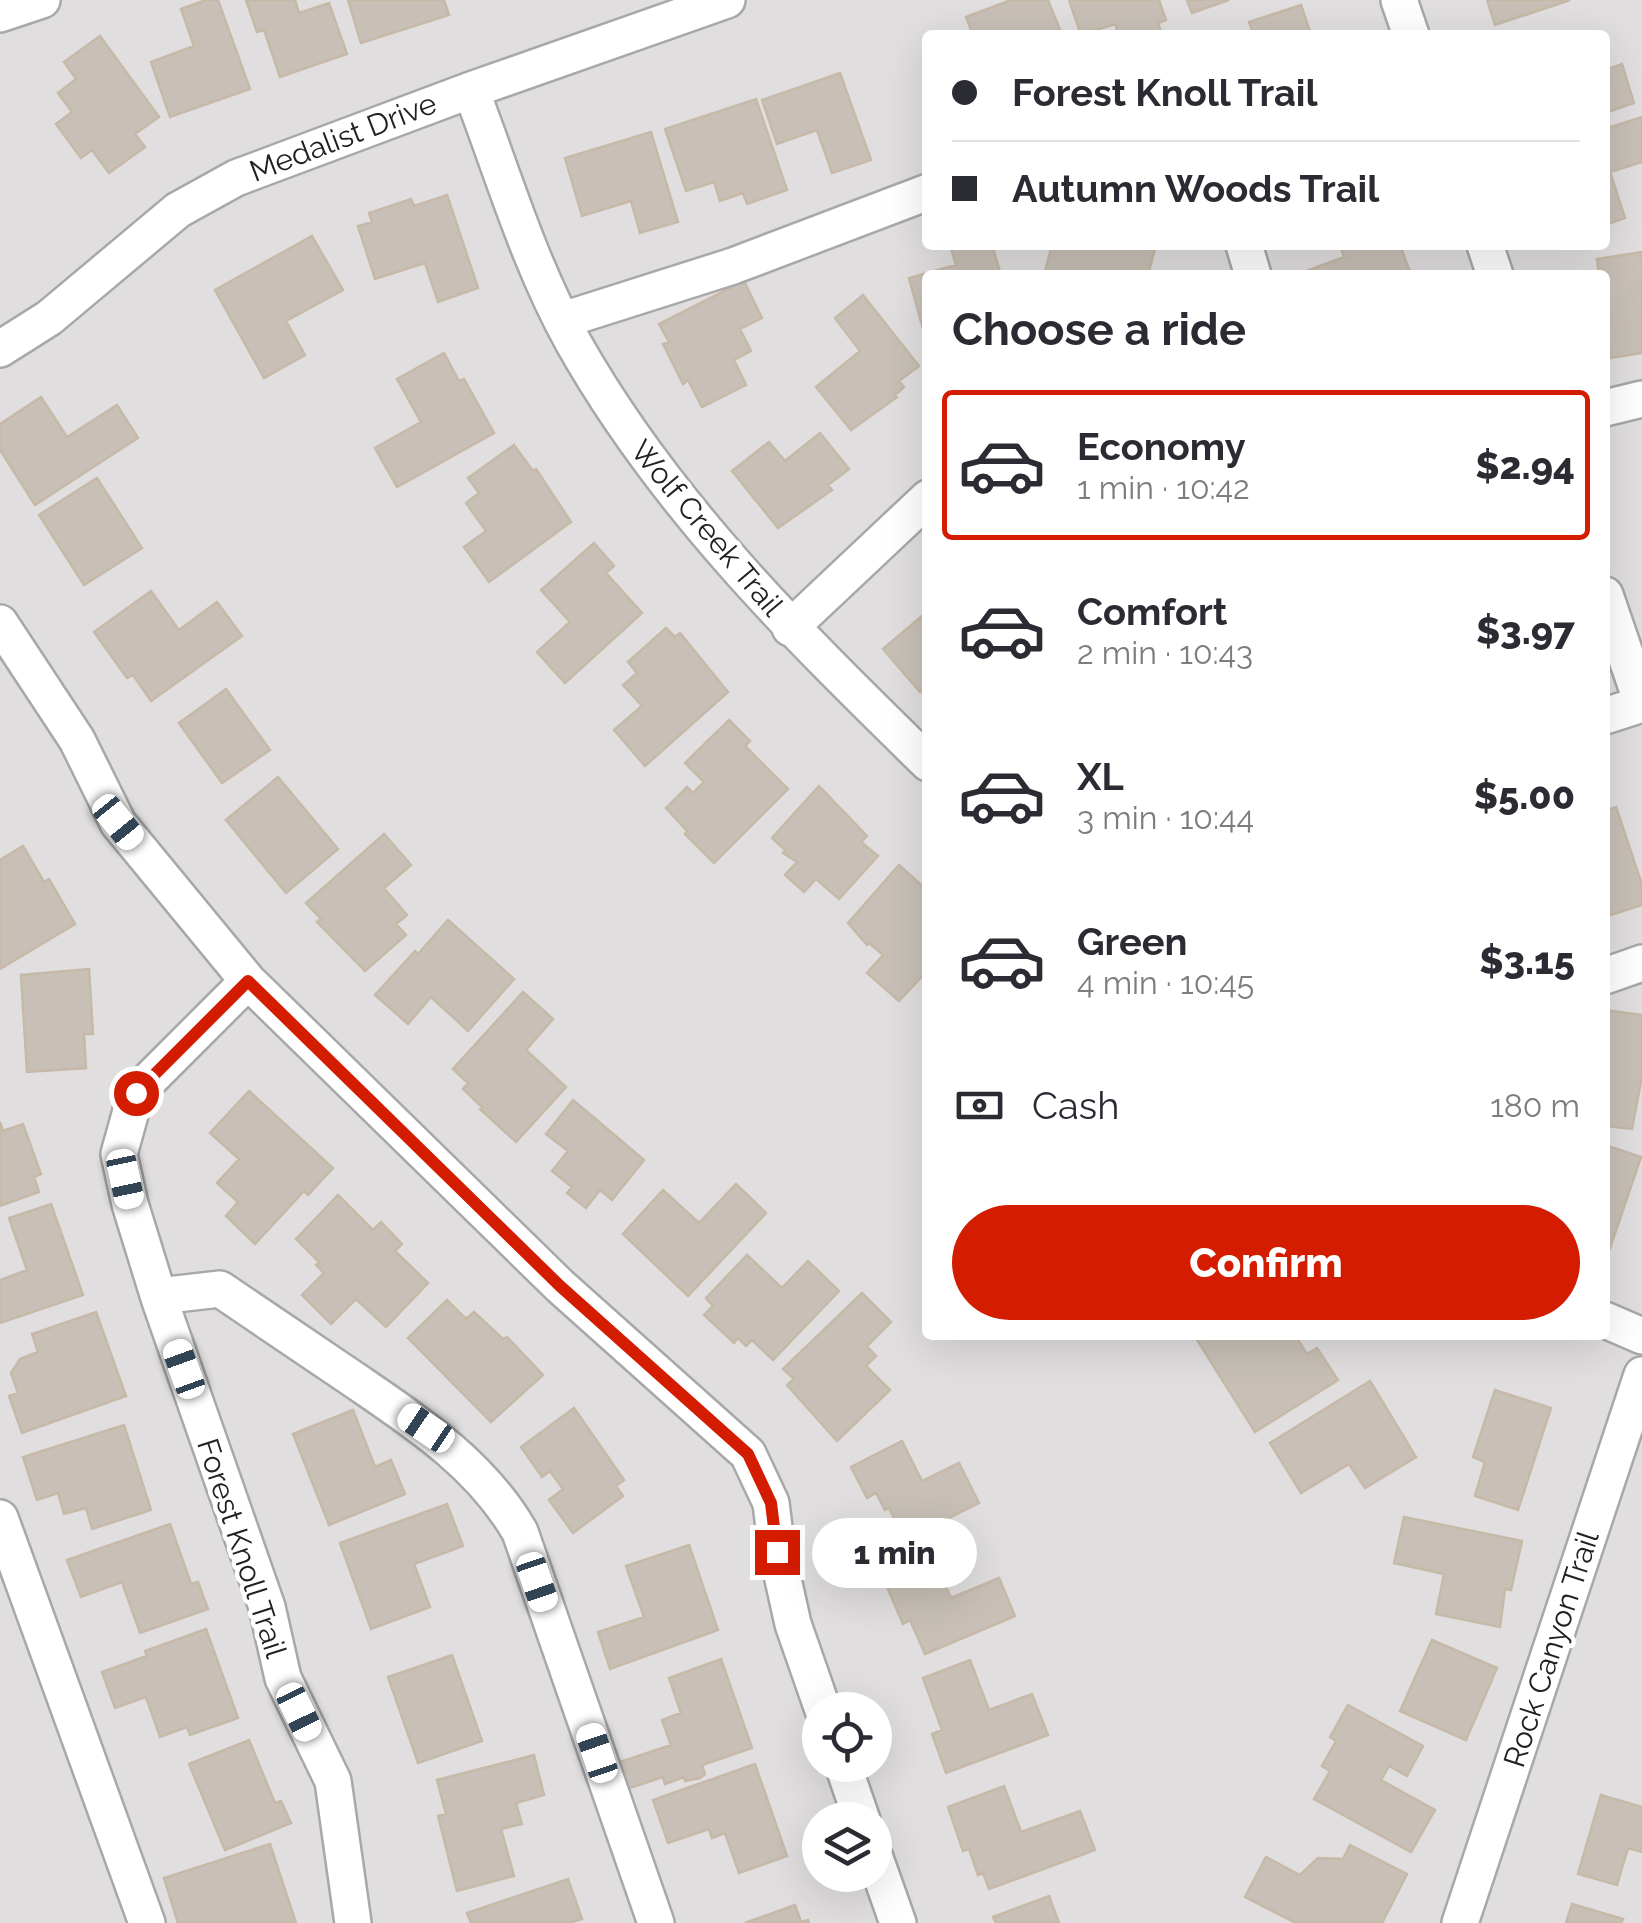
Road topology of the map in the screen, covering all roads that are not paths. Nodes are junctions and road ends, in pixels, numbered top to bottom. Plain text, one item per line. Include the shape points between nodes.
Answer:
1 (42, 0) edge
2 (727, 0) edge
3 (1399, 0) edge
4 (0, 14) edge
5 (1410, 30) edge
6 (471, 90) junction
7 (922, 194) edge
8 (563, 320) junction
9 (0, 350) edge
10 (1642, 399) edge
11 (1610, 407) edge
12 (922, 504) edge
13 (1610, 609) edge
14 (0, 623) edge
15 (790, 628) junction
16 (1642, 704) edge
17 (1610, 714) edge
18 (922, 757) edge
19 (1642, 963) edge
20 (1610, 974) edge
21 (248, 981) junction
22 (159, 1296) junction
23 (1610, 1322) edge
24 (1642, 1336) edge
25 (1642, 1375) edge
26 (0, 1518) edge
27 (818, 1692) edge
28 (887, 1892) edge
29 (148, 1923) edge
30 (352, 1923) edge
31 (656, 1923) edge
32 (898, 1923) edge
33 (1460, 1923) edge

1 - 4 street
2 - 6 street, Medalist Drive
3 - 5 street
6 - 8 street, Wolf Creek Trail
6 - 9 street, Medalist Drive via 221,186 178,210 49,318
7 - 8 street via 733,266
8 - 15 street, Wolf Creek Trail via 664,482
10 - 11 street
12 - 15 street
13 - 16 street
14 - 21 street via 78,740 118,822
15 - 18 street, Wolf Creek Trail
16 - 17 street
19 - 20 street
21 - 22 street, Forest Knoll Trail via 136,1093 119,1154
21 - 27 street via 560,1286 748,1454 771,1503 794,1624
22 - 30 street, Forest Knoll Trail via 267,1607 282,1678 333,1781
22 - 31 street via 220,1288 426,1428 505,1506 520,1532
23 - 24 street
25 - 33 street, Rock Canyon Trail
26 - 29 street
28 - 32 street

